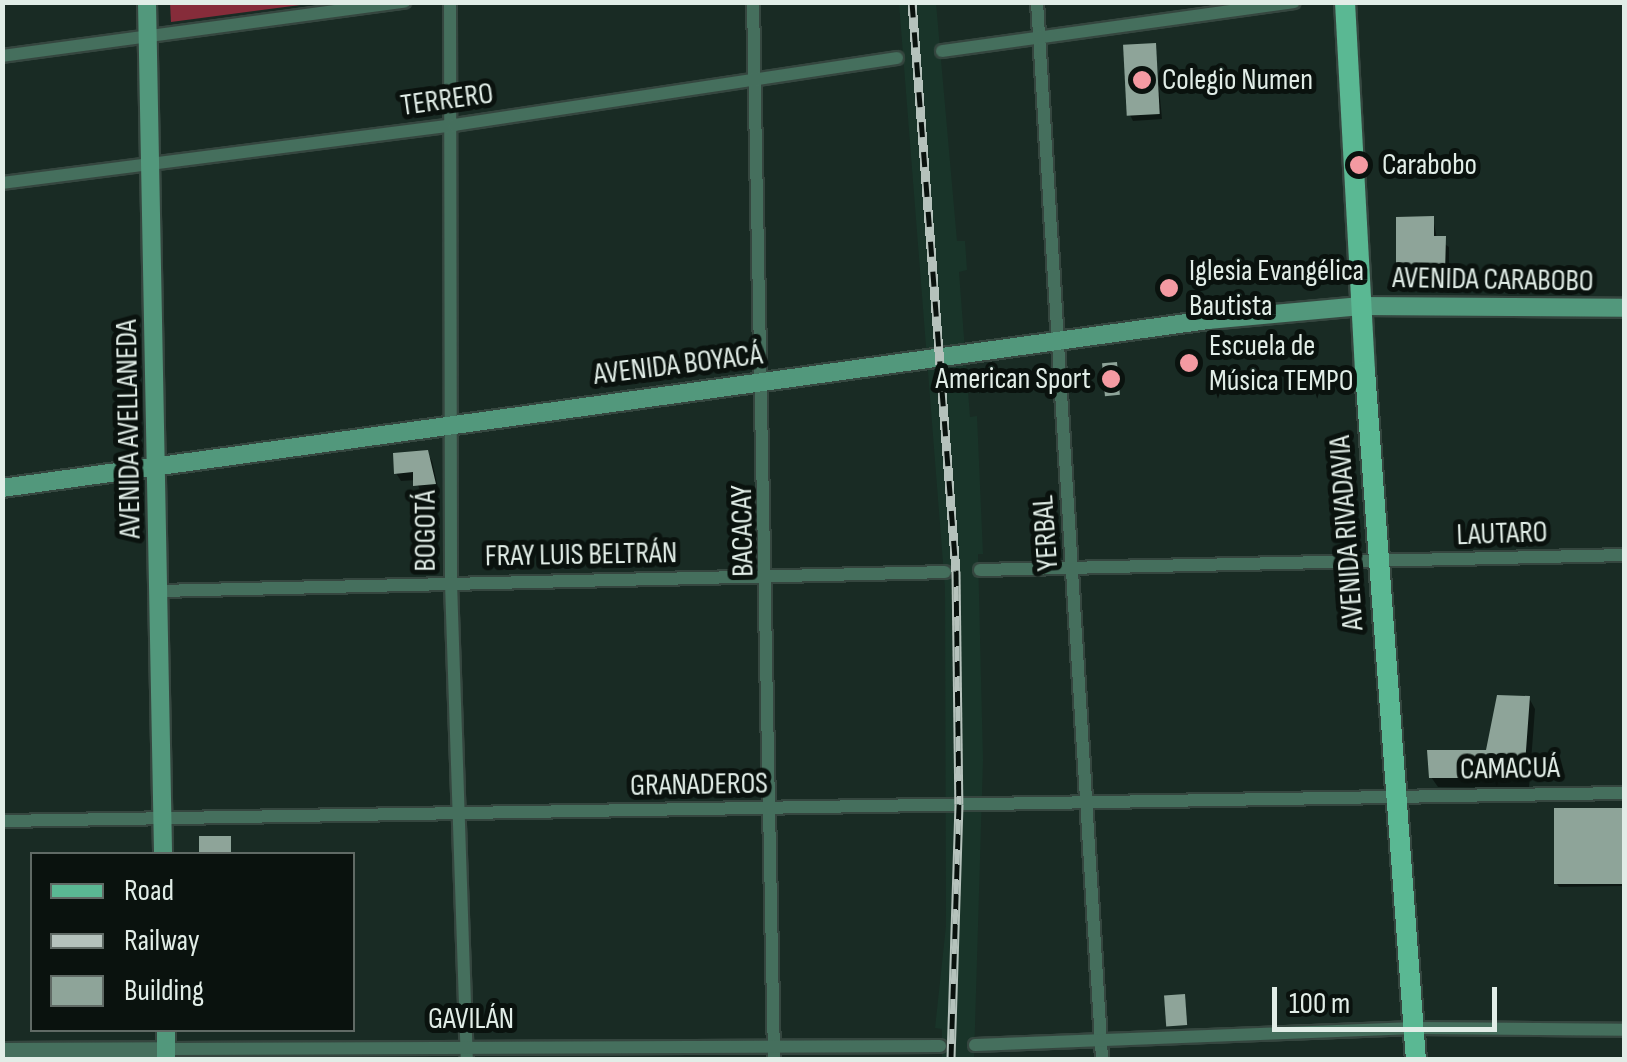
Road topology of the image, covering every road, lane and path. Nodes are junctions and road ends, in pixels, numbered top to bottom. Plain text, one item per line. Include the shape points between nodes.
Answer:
1 (148, 2) edge
2 (404, 2) edge
3 (450, 2) edge
4 (753, 2) edge
5 (1038, 2) edge
6 (1294, 2) edge
7 (1345, 2) edge
8 (148, 37) junction
9 (1040, 39) junction
10 (942, 51) dead end
11 (2, 56) edge
12 (897, 58) dead end
13 (756, 80) junction
14 (454, 125) junction
15 (152, 162) junction
16 (2, 183) edge
17 (1361, 306) junction
18 (1624, 308) edge
19 (1058, 341) junction
20 (765, 382) junction
21 (451, 423) junction
22 (157, 467) junction
23 (2, 488) edge
24 (1624, 555) edge
25 (1380, 562) junction
26 (980, 570) dead end
27 (1074, 570) junction
28 (945, 572) dead end
29 (769, 576) junction
30 (451, 583) junction
31 (159, 591) junction
32 (1624, 793) edge
33 (1397, 796) junction
34 (1086, 802) junction
35 (771, 809) junction
36 (459, 814) junction
37 (162, 818) junction
38 (2, 820) edge
39 (163, 852) edge
40 (1416, 1028) junction
41 (1624, 1030) edge
42 (1102, 1042) junction
43 (940, 1046) dead end
44 (974, 1046) dead end
45 (2, 1050) edge
46 (467, 1053) edge
47 (774, 1053) edge
48 (166, 1054) edge
49 (1102, 1060) edge
50 (1416, 1060) edge

1 - 8 main road, AVENIDA AVELLANEDA
2 - 8 street
3 - 14 street, BOGOTÁ
4 - 13 street, BACACAY
5 - 9 street, YERBAL
6 - 9 street
7 - 17 main road, AVENIDA RIVADAVIA
8 - 11 street
8 - 15 main road, AVENIDA AVELLANEDA
9 - 10 street
9 - 19 street, YERBAL
12 - 13 street, TERRERO
13 - 14 street, TERRERO
13 - 20 street, BACACAY
14 - 15 street, TERRERO
14 - 21 street, BOGOTÁ
15 - 16 street, TERRERO
15 - 22 main road, AVENIDA AVELLANEDA
17 - 18 main road, AVENIDA CARABOBO
17 - 19 main road, AVENIDA BOYACÁ
17 - 25 main road, AVENIDA RIVADAVIA
19 - 20 main road, AVENIDA BOYACÁ
19 - 27 street, YERBAL
20 - 21 main road, AVENIDA BOYACÁ
20 - 29 street, BACACAY
21 - 22 main road, AVENIDA BOYACÁ
21 - 30 street, BOGOTÁ
22 - 23 main road, AVENIDA BOYACÁ
22 - 31 main road, AVENIDA AVELLANEDA
24 - 25 street, LAUTARO
25 - 27 street
25 - 33 main road, AVENIDA RIVADAVIA
26 - 27 street
27 - 34 street, YERBAL
28 - 29 street, FRAY LUIS BELTRÁN
29 - 30 street, FRAY LUIS BELTRÁN
29 - 35 street, BACACAY
30 - 31 street, FRAY LUIS BELTRÁN
30 - 36 street, BOGOTÁ
31 - 37 main road, AVENIDA AVELLANEDA
32 - 33 street, CAMACUÁ
33 - 34 street, GRANADEROS
33 - 40 main road, AVENIDA RIVADAVIA
34 - 35 street, GRANADEROS
34 - 42 street, YERBAL
35 - 36 street, GRANADEROS
35 - 47 street, BACACAY
36 - 37 street, GRANADEROS
36 - 46 street, BOGOTÁ
37 - 38 street, GRANADEROS
37 - 39 main road, AVENIDA AVELLANEDA
40 - 41 street
40 - 42 street
40 - 50 main road, AVENIDA RIVADAVIA
42 - 44 street
42 - 49 street, YERBAL
43 - 47 street, GAVILÁN
45 - 48 street, GAVILÁN
46 - 47 street, GAVILÁN
46 - 48 street, GAVILÁN

